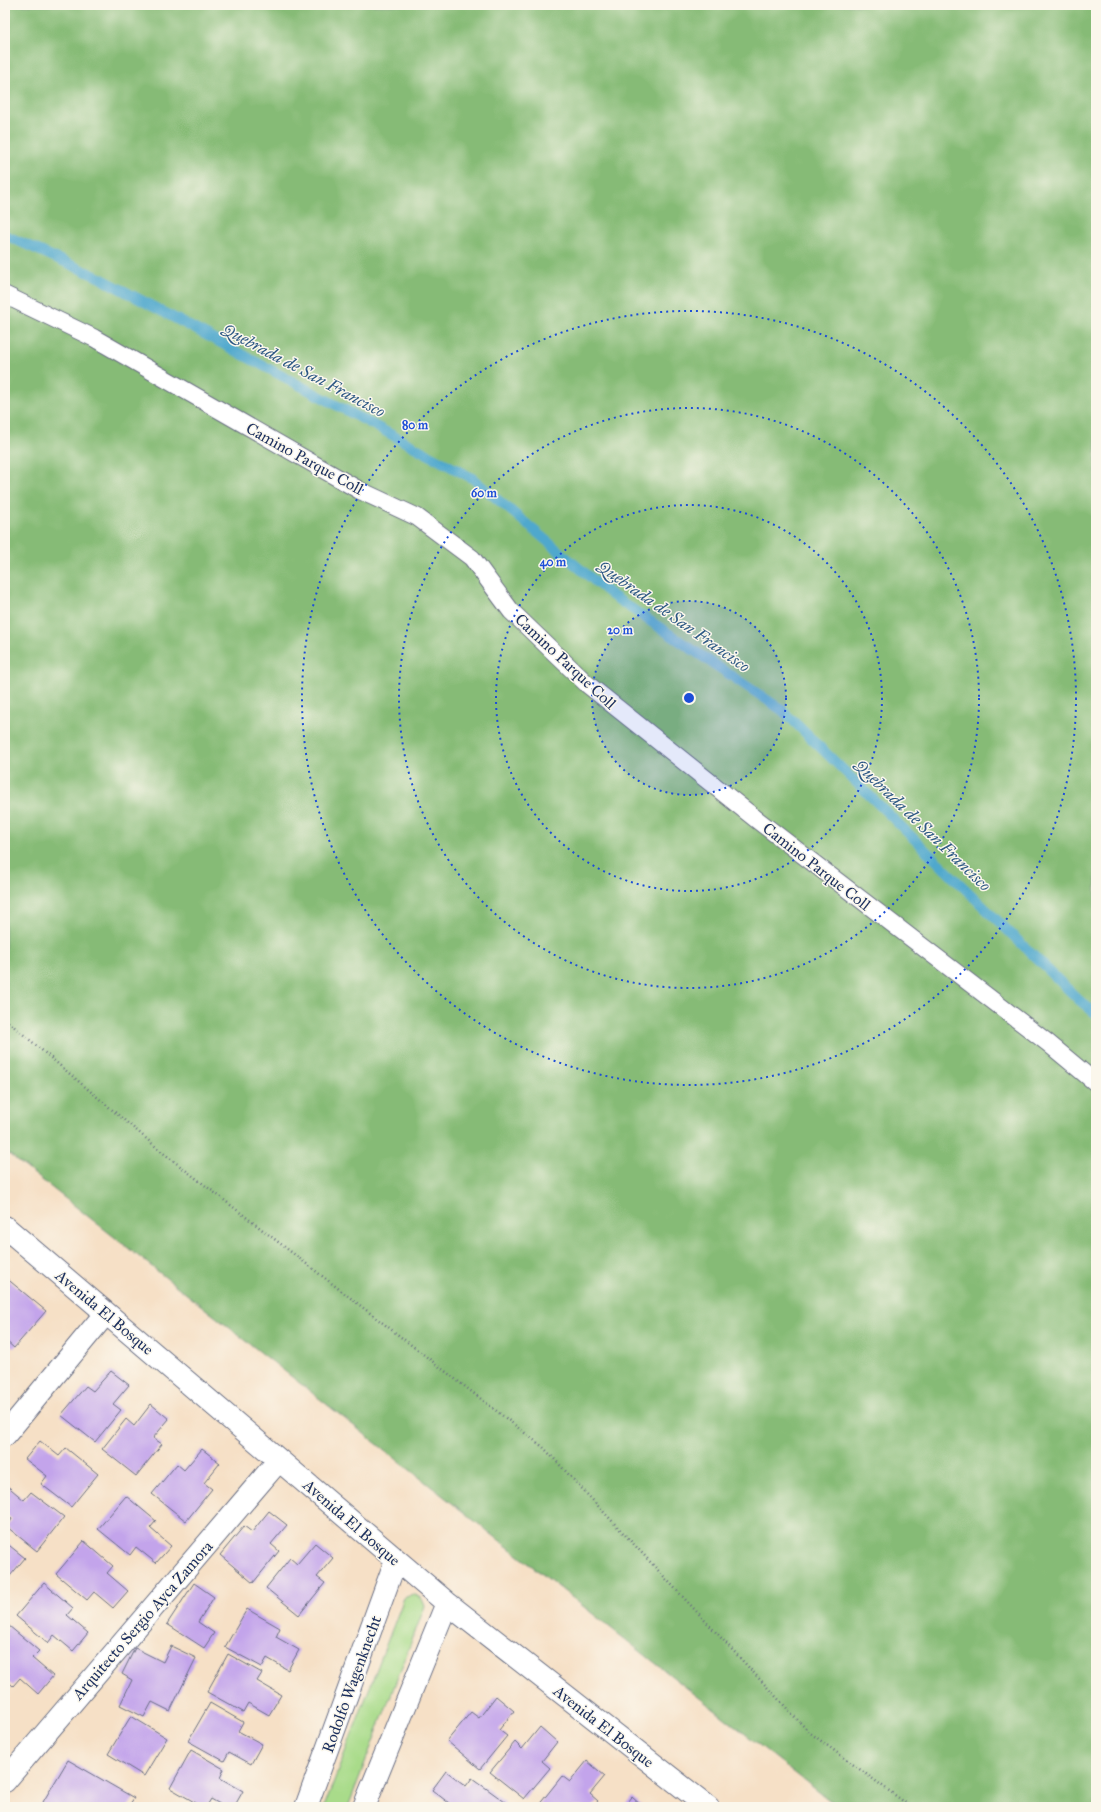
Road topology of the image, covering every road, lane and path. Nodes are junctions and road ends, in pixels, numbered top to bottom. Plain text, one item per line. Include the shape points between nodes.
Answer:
1 (5, 294) edge
2 (5, 1019) edge
3 (1096, 1083) edge
4 (5, 1227) edge
5 (106, 1313) junction
6 (5, 1435) edge
7 (279, 1460) junction
8 (396, 1560) junction
9 (447, 1603) junction
10 (5, 1781) edge
11 (306, 1807) edge
12 (364, 1807) edge
13 (708, 1807) edge
14 (911, 1807) edge

1 - 3 lane, Camino Parque Coll via 94,338 359,490 417,517 472,558 511,611 587,684
2 - 14 path via 162,1152 542,1447 809,1732
4 - 5 street, Avenida El Bosque
5 - 6 street
5 - 7 street, Avenida El Bosque
7 - 8 street, Avenida El Bosque
7 - 10 street, Arquitecto Sergio Ayca Zamora
8 - 9 street, Avenida El Bosque
8 - 11 street, Rodolfo Wagenknecht
9 - 12 street
9 - 13 street, Avenida El Bosque

